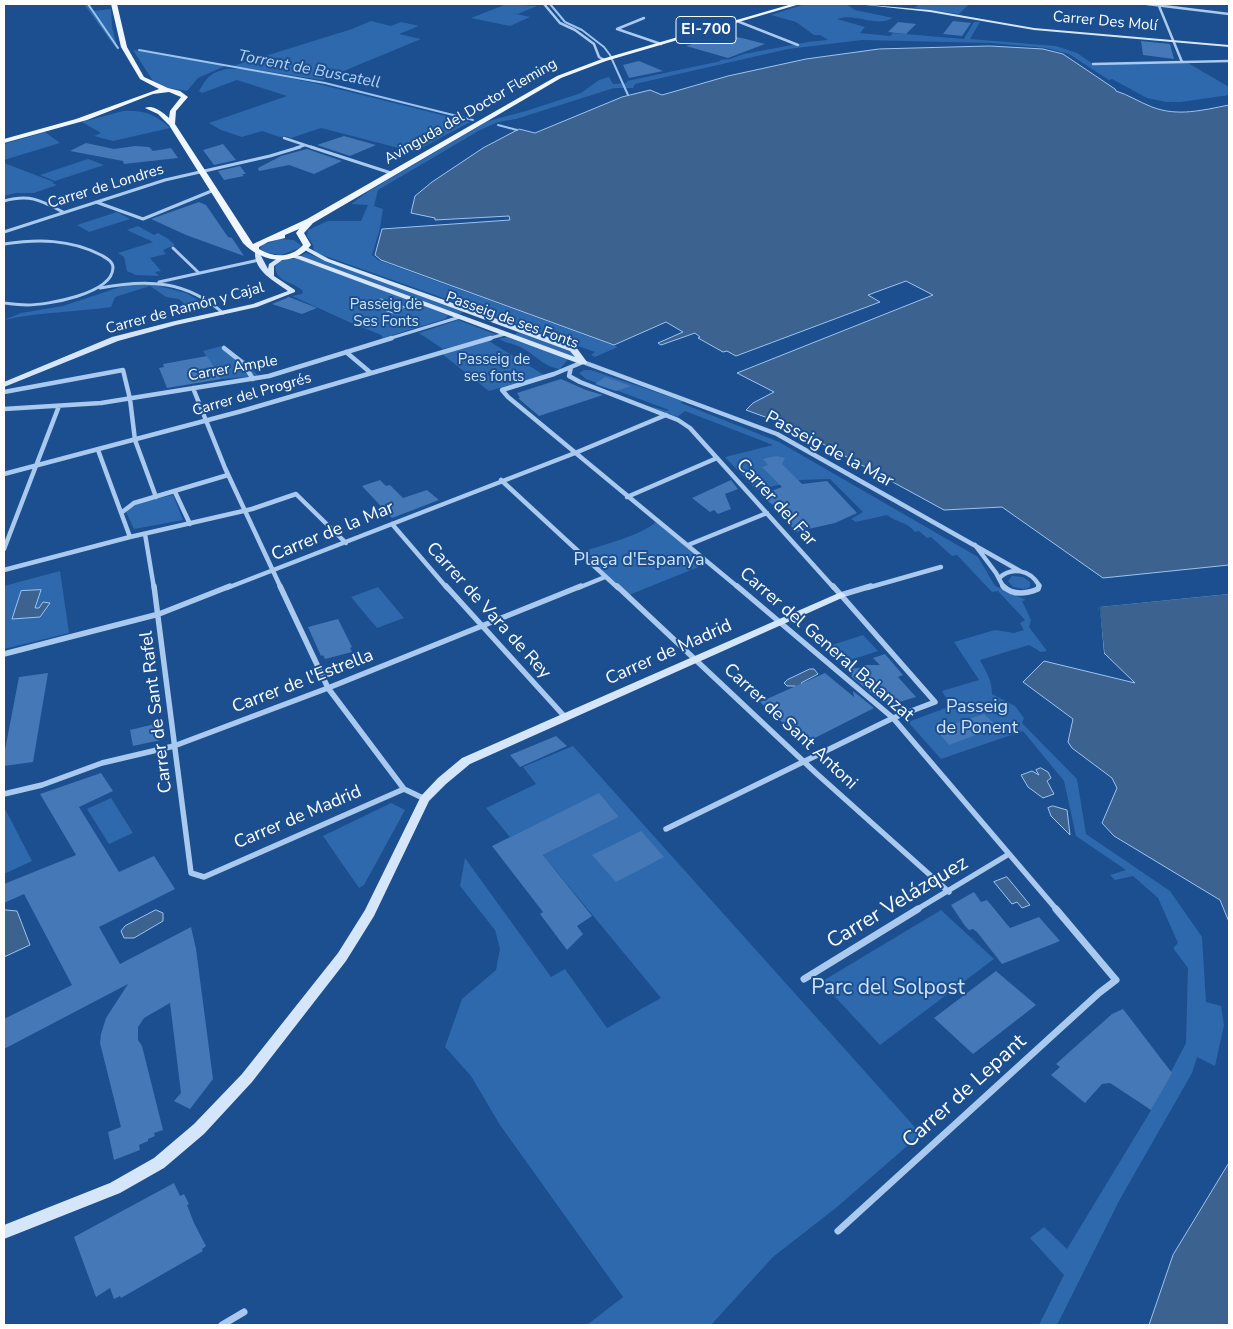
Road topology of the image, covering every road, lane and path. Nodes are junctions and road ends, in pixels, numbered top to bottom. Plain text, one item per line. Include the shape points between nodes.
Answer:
1 (114, 4) edge
2 (544, 4) edge
3 (797, 4) edge
4 (859, 4) edge
5 (1147, 4) edge
6 (1162, 4) edge
7 (1159, 6) junction
8 (1229, 14) edge
9 (644, 18) dead end
10 (737, 21) junction
11 (1175, 41) junction
12 (661, 44) junction
13 (798, 46) dead end
14 (1229, 46) edge
15 (609, 59) junction
16 (1229, 61) edge
17 (1182, 62) junction
18 (1093, 64) dead end
19 (142, 84) junction
20 (171, 92) junction
21 (135, 99) junction
22 (180, 103) junction
23 (135, 108) dead end
24 (148, 108) junction
25 (79, 120) junction
26 (172, 124) junction
27 (284, 138) dead end
28 (4, 141) edge
29 (305, 145) junction
30 (202, 170) junction
31 (391, 173) junction
32 (214, 190) junction
33 (4, 201) edge
34 (96, 202) junction
35 (62, 212) junction
36 (310, 220) junction
37 (241, 232) junction
38 (4, 234) edge
39 (272, 238) junction
40 (4, 244) edge
41 (304, 244) junction
42 (173, 248) dead end
43 (257, 255) junction
44 (286, 257) junction
45 (199, 273) junction
46 (271, 277) junction
47 (156, 282) junction
48 (96, 289) junction
49 (4, 303) edge
50 (223, 313) junction
51 (472, 313) junction
52 (460, 317) junction
53 (507, 331) junction
54 (224, 348) dead end
55 (346, 352) junction
56 (583, 362) junction
57 (571, 368) junction
58 (371, 373) junction
59 (554, 374) junction
60 (569, 376) junction
61 (253, 379) junction
62 (4, 385) edge
63 (193, 388) junction
64 (4, 392) edge
65 (130, 399) junction
66 (59, 406) junction
67 (4, 409) edge
68 (666, 415) junction
69 (205, 421) junction
70 (135, 440) junction
71 (98, 450) junction
72 (575, 453) junction
73 (717, 458) junction
74 (35, 466) junction
75 (4, 474) edge
76 (228, 475) junction
77 (501, 480) junction
78 (175, 492) junction
79 (156, 497) junction
80 (627, 497) junction
81 (246, 511) junction
82 (121, 513) junction
83 (766, 513) junction
84 (190, 524) junction
85 (392, 524) junction
86 (145, 534) junction
87 (130, 537) junction
88 (346, 543) junction
89 (973, 543) junction
90 (688, 545) junction
91 (4, 549) edge
92 (941, 567) dead end
93 (4, 570) edge
94 (274, 571) junction
95 (1020, 571) junction
96 (605, 577) junction
97 (999, 578) junction
98 (841, 595) junction
99 (159, 614) junction
100 (779, 621) junction
101 (481, 626) junction
102 (4, 654) edge
103 (696, 659) junction
104 (328, 688) junction
105 (564, 717) junction
106 (893, 718) junction
107 (174, 746) junction
108 (804, 761) junction
109 (404, 790) junction
110 (4, 794) edge
111 (425, 799) junction
112 (666, 829) dead end
113 (1009, 854) junction
114 (204, 877) joint
115 (949, 892) junction
116 (804, 979) dead end
117 (1116, 980) joint
118 (838, 1231) dead end
119 (4, 1232) edge
120 (244, 1312) dead end
121 (222, 1325) edge

1 - 19 main road via 124,47
2 - 15 street via 560,23 594,44 599,57
3 - 10 main road, Avinguda del Doctor Fleming / EI-700
4 - 11 street, Carrer Des Molí via 1034,28
5 - 7 street
6 - 7 street
7 - 8 street
7 - 11 street
9 - 12 street via 617,29
10 - 12 main road, Avinguda del Doctor Fleming / EI-700
10 - 13 street
11 - 14 street, Carrer Des Molí
11 - 17 street
12 - 15 main road, Avinguda del Doctor Fleming / EI-700
15 - 31 main road, Avinguda del Doctor Fleming / EI-700 via 550,81
16 - 17 street
17 - 18 street
19 - 20 main road
19 - 21 main road
20 - 21 main road via 152,92
20 - 22 main road via 184,96
21 - 24 main road via 135,104
21 - 25 main road
22 - 24 main road
22 - 26 main road via 173,111
23 - 25 main road
24 - 26 main road
25 - 28 main road
26 - 30 main road
27 - 29 street
29 - 30 street, Carrer de Londres
29 - 31 street
30 - 32 main road
30 - 34 street, Carrer de Londres
31 - 36 main road, Avinguda del Doctor Fleming / EI-700
32 - 34 street via 143,218
32 - 37 main road
33 - 35 street via 29,196
34 - 35 street, Carrer de Londres
35 - 38 street, Carrer de Londres
36 - 39 main road, Avinguda del Doctor Fleming / EI-700
36 - 41 main road via 300,233
37 - 39 main road via 251,237
37 - 43 main road via 244,241
39 - 41 main road via 291,236
39 - 43 main road, Avinguda del Doctor Fleming via 257,244
40 - 48 street via 59,241 93,250 108,259 114,271
41 - 44 main road
41 - 51 street, Passeig de ses Fonts via 327,260
42 - 45 street
43 - 44 main road
43 - 45 street
43 - 46 street, Carrer de Ramón y Cajal
44 - 46 street, Carrer de Ramón y Cajal via 271,265
44 - 52 street, Passeig de ses Fonts via 305,259
45 - 47 street
46 - 50 street, Carrer de Ramón y Cajal via 293,291 265,303
47 - 48 street via 134,282
47 - 50 street via 193,293
48 - 49 street via 54,302
50 - 62 street, Carrer de Ramón y Cajal via 115,339
51 - 52 street
51 - 53 street, Passeig de ses Fonts
52 - 53 street, Passeig de ses Fonts
52 - 55 street, Carrer Ample
53 - 56 street, Passeig de ses Fonts via 573,349
53 - 58 street, Carrer del Progrés
54 - 61 street via 242,363
55 - 58 street
55 - 61 street, Carrer Ample
56 - 57 street
56 - 89 street, Passeig de la Mar via 777,434
57 - 59 street
57 - 60 street
58 - 69 street, Carrer del Progrés
59 - 60 street, Carrer del Far
59 - 72 street, Carrer del General Balanzat via 502,390
60 - 68 street, Carrer del Far
61 - 63 street, Carrer Ample
63 - 65 street, Carrer Ample
63 - 69 street
64 - 65 street via 122,370
65 - 66 street, Carrer Ample
65 - 70 street
66 - 67 street, Carrer Ample
66 - 74 street
68 - 72 street, Carrer de la Mar
68 - 73 street, Carrer del Far via 690,428
69 - 70 street, Carrer del Progrés
69 - 76 street
70 - 71 street, Carrer del Progrés
70 - 79 street
71 - 74 street, Carrer del Progrés
71 - 82 street
72 - 77 street, Carrer de la Mar
72 - 80 street, Carrer del General Balanzat
73 - 80 street
73 - 83 street, Carrer del Far
74 - 75 street, Carrer del Progrés
74 - 91 street
76 - 78 street
76 - 81 street
77 - 85 street, Carrer de la Mar
77 - 96 street, Carrer de Sant Antoni
78 - 79 street
78 - 84 street
79 - 82 street via 128,506
80 - 90 street, Carrer del General Balanzat
81 - 84 street
81 - 88 street via 296,494
81 - 94 street
82 - 87 street
83 - 90 street
83 - 98 street, Carrer del Far
84 - 86 street
85 - 88 street, Carrer de la Mar
85 - 101 street, Carrer de Vara de Rey
86 - 87 street
86 - 99 street, Carrer de Sant Rafel
87 - 93 street
88 - 94 street, Carrer de la Mar
89 - 95 street, Passeig de la Mar
89 - 97 street, Passeig de la Mar
90 - 100 street, Carrer del General Balanzat
92 - 98 street, Carrer de Madrid
94 - 99 street, Carrer de la Mar
94 - 104 street
95 - 97 street via 1010,571
95 - 97 street, Passeig de la Mar via 1036,578 1038,589 1018,594 1004,588
96 - 101 street, Carrer de l'Estrella
96 - 103 street, Carrer de Sant Antoni
98 - 100 street, Carrer de Madrid
98 - 106 street, Carrer del Far via 935,702
99 - 102 street, Carrer de la Mar
99 - 107 street, Carrer de Sant Rafel
100 - 103 street, Carrer de Madrid
100 - 106 street, Carrer del General Balanzat
101 - 104 street, Carrer de l'Estrella
101 - 105 street, Carrer de Vara de Rey
103 - 105 street, Carrer de Madrid
103 - 108 street, Carrer de Sant Antoni
104 - 107 street, Carrer de l'Estrella
104 - 109 street
105 - 111 street, Carrer de Madrid via 466,761
106 - 108 street
106 - 113 street, Carrer del General Balanzat
107 - 110 street, Carrer de l'Estrella via 102,763 42,785
107 - 114 street, Carrer de Sant Rafel via 191,873
108 - 112 street
108 - 115 street, Carrer de Sant Antoni
109 - 111 street
109 - 114 street, Carrer de Madrid
111 - 119 street, Carrer de Madrid via 370,913 342,957 231,1096 199,1129 159,1163 115,1188
113 - 115 street, Carrer Velázquez
113 - 117 street, Carrer del General Balanzat
115 - 116 street, Carrer Velázquez
117 - 118 street, Carrer de Lepant
120 - 121 street

